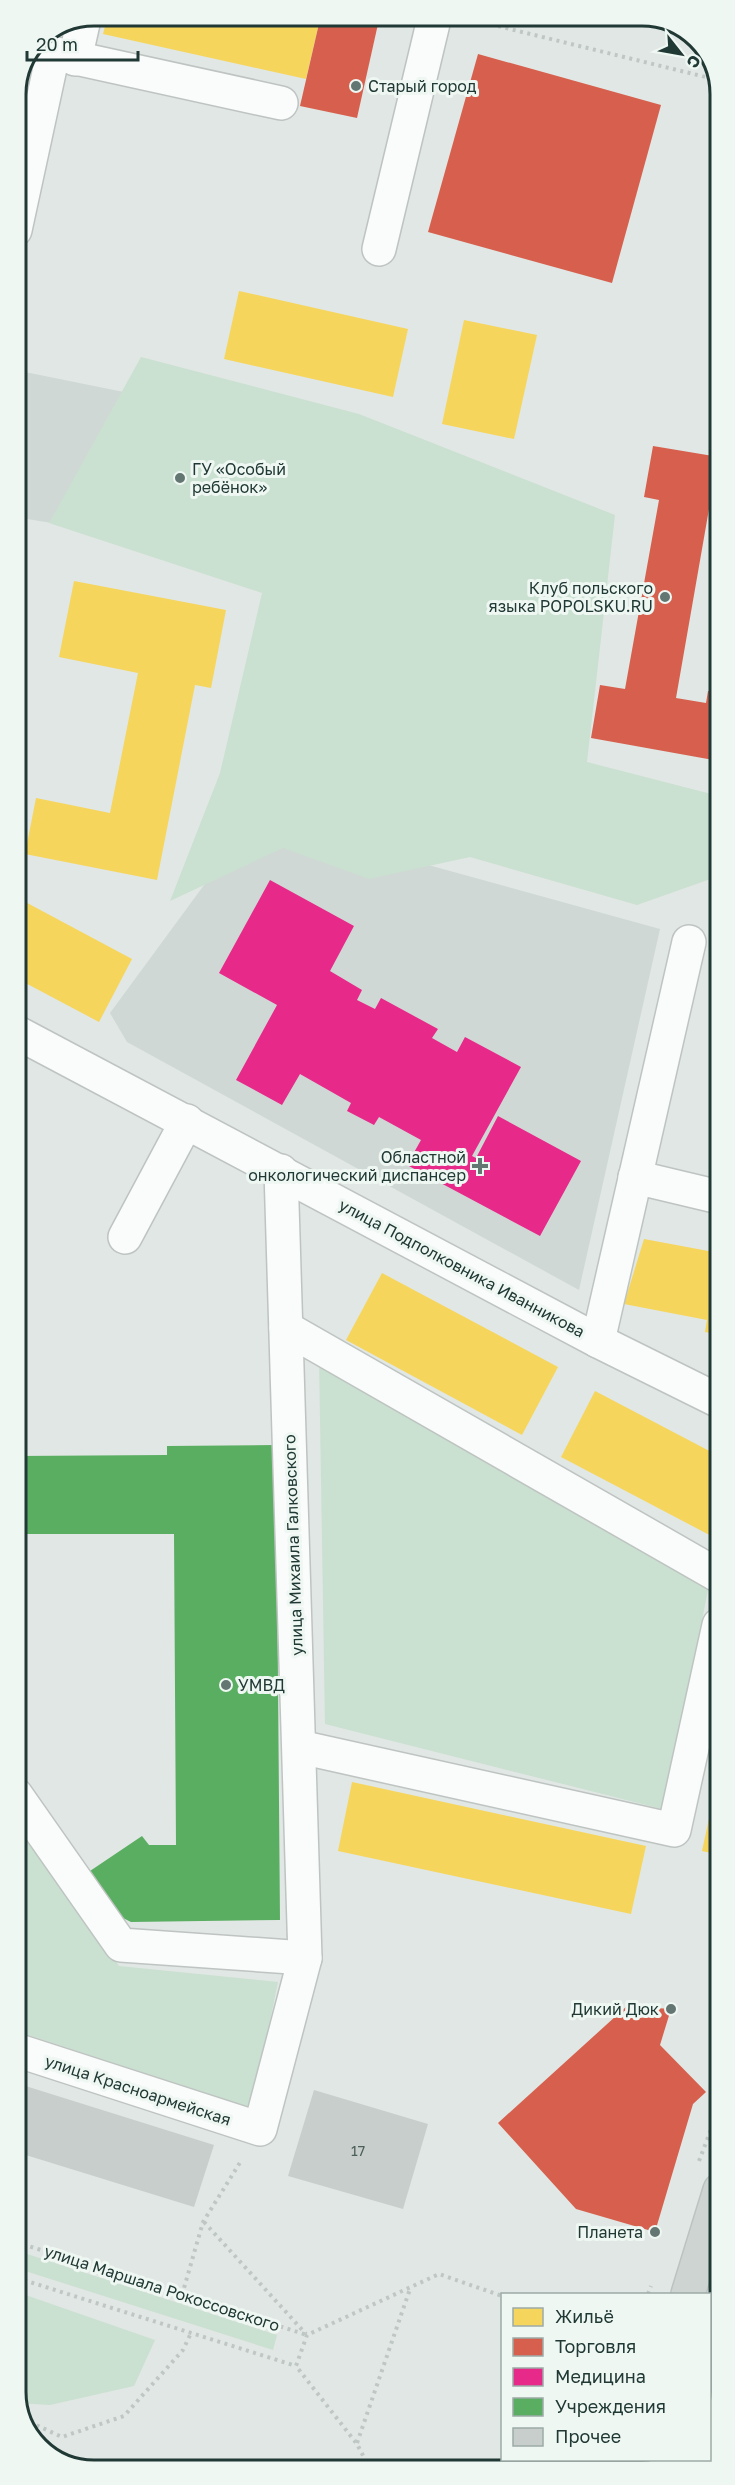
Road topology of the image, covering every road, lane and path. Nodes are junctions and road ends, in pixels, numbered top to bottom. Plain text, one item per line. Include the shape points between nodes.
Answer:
1 (447, 26) edge
2 (488, 26) edge
3 (76, 29) edge
4 (54, 54) edge
5 (707, 77) edge
6 (281, 103) dead end
7 (26, 180) edge
8 (379, 249) dead end
9 (689, 942) dead end
10 (26, 1037) edge
11 (187, 1121) junction
12 (281, 1171) junction
13 (635, 1177) junction
14 (710, 1195) edge
15 (125, 1237) dead end
16 (286, 1328) junction
17 (598, 1341) junction
18 (710, 1397) edge
19 (710, 1571) edge
20 (710, 1666) edge
21 (300, 1747) junction
22 (26, 1809) edge
23 (305, 1958) junction
24 (26, 2053) edge
25 (260, 2129) junction
26 (203, 2222) junction
27 (710, 2223) edge
28 (26, 2245) edge
29 (26, 2281) edge
30 (411, 2288) junction
31 (689, 2293) edge
32 (182, 2295) junction
33 (501, 2296) edge
34 (191, 2333) junction
35 (307, 2335) junction
36 (296, 2367) junction
37 (35, 2424) edge
38 (357, 2444) junction
39 (365, 2460) edge

1 - 8 street
2 - 5 path
3 - 4 street
4 - 6 street
4 - 7 street
9 - 13 street
10 - 11 street, улица Подполковника Иванникова
11 - 12 street, улица Подполковника Иванникова
11 - 15 street
12 - 16 street, улица Михаила Галковского
12 - 17 street, улица Подполковника Иванникова
13 - 14 street
13 - 17 street
16 - 19 street
16 - 21 street, улица Михаила Галковского
17 - 18 street, улица Подполковника Иванникова
20 - 21 street via 674,1830
21 - 23 street, улица Михаила Галковского
22 - 23 street via 121,1945
23 - 25 street, улица Михаила Галковского
24 - 25 street, улица Красноармейская
25 - 26 path
26 - 32 path
26 - 35 path
27 - 31 main road
28 - 32 path, улица Маршала Рокоссовского
29 - 34 path, улица Маршала Рокоссовского
30 - 33 path via 439,2274
30 - 35 path
30 - 38 path
32 - 35 path, улица Маршала Рокоссовского
34 - 36 path, улица Маршала Рокоссовского
34 - 37 path via 183,2350 124,2415 62,2437
35 - 36 path
36 - 38 path
38 - 39 path

